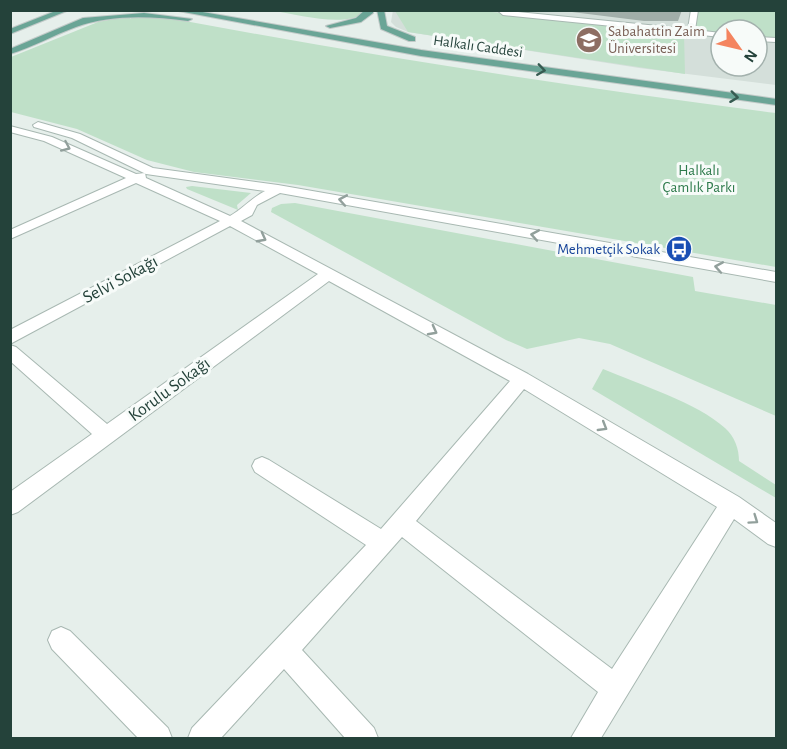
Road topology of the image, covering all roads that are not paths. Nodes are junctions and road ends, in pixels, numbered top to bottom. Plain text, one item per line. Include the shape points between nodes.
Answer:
1 (47, 10) edge
2 (66, 10) edge
3 (94, 10) edge
4 (108, 10) edge
5 (176, 10) edge
6 (369, 10) edge
7 (380, 10) edge
8 (500, 10) edge
9 (695, 10) edge
10 (10, 24) edge
11 (77, 24) junction
12 (318, 24) dead end
13 (330, 26) junction
14 (353, 29) dead end
15 (10, 32) edge
16 (691, 32) junction
17 (377, 33) dead end
18 (709, 34) edge
19 (412, 39) junction
20 (423, 41) dead end
21 (10, 43) edge
22 (10, 52) edge
23 (421, 53) junction
24 (500, 53) dead end
25 (777, 92) edge
26 (777, 102) edge
27 (10, 118) edge
28 (10, 129) edge
29 (150, 171) junction
30 (135, 178) junction
31 (278, 189) junction
32 (229, 220) junction
33 (10, 235) edge
34 (328, 274) junction
35 (777, 277) edge
36 (10, 338) edge
37 (10, 351) edge
38 (522, 379) junction
39 (106, 435) junction
40 (262, 466) dead end
41 (731, 504) junction
42 (10, 505) edge
43 (400, 522) junction
44 (777, 536) edge
45 (383, 543) junction
46 (61, 640) dead end
47 (284, 650) junction
48 (616, 689) junction
49 (158, 738) edge
50 (202, 738) edge
51 (364, 738) edge
52 (585, 738) edge

1 - 10 main road
2 - 15 main road
3 - 21 main road
4 - 11 main road
5 - 23 main road, Halkalı Caddesi
6 - 13 main road via 358,20
7 - 19 main road via 384,27
8 - 16 street
9 - 16 street
11 - 22 main road
11 - 23 main road via 118,15 153,14 347,46
12 - 13 main road
13 - 14 main road
16 - 18 street
17 - 19 main road, Halkalı Caddesi
19 - 20 main road, Halkalı Caddesi
23 -> 26 main road, Halkalı Caddesi
24 - 25 main road, Halkalı Caddesi
27 - 29 street via 76,136
28 -> 30 street via 48,139
29 - 30 street
29 - 31 street
30 - 32 street
30 - 33 street
31 - 32 street, Selvi Sokağı
35 -> 31 street
32 -> 34 street
32 - 36 street, Selvi Sokağı
34 -> 38 street
34 - 39 street, Korulu Sokağı
37 - 39 street
38 -> 41 street
38 - 43 street
39 - 42 street, Korulu Sokağı
40 - 45 street
41 -> 44 street
41 - 48 street
43 - 45 street
43 - 48 street
45 - 47 street
46 - 49 street
47 - 50 street
47 - 51 street
48 - 52 street

